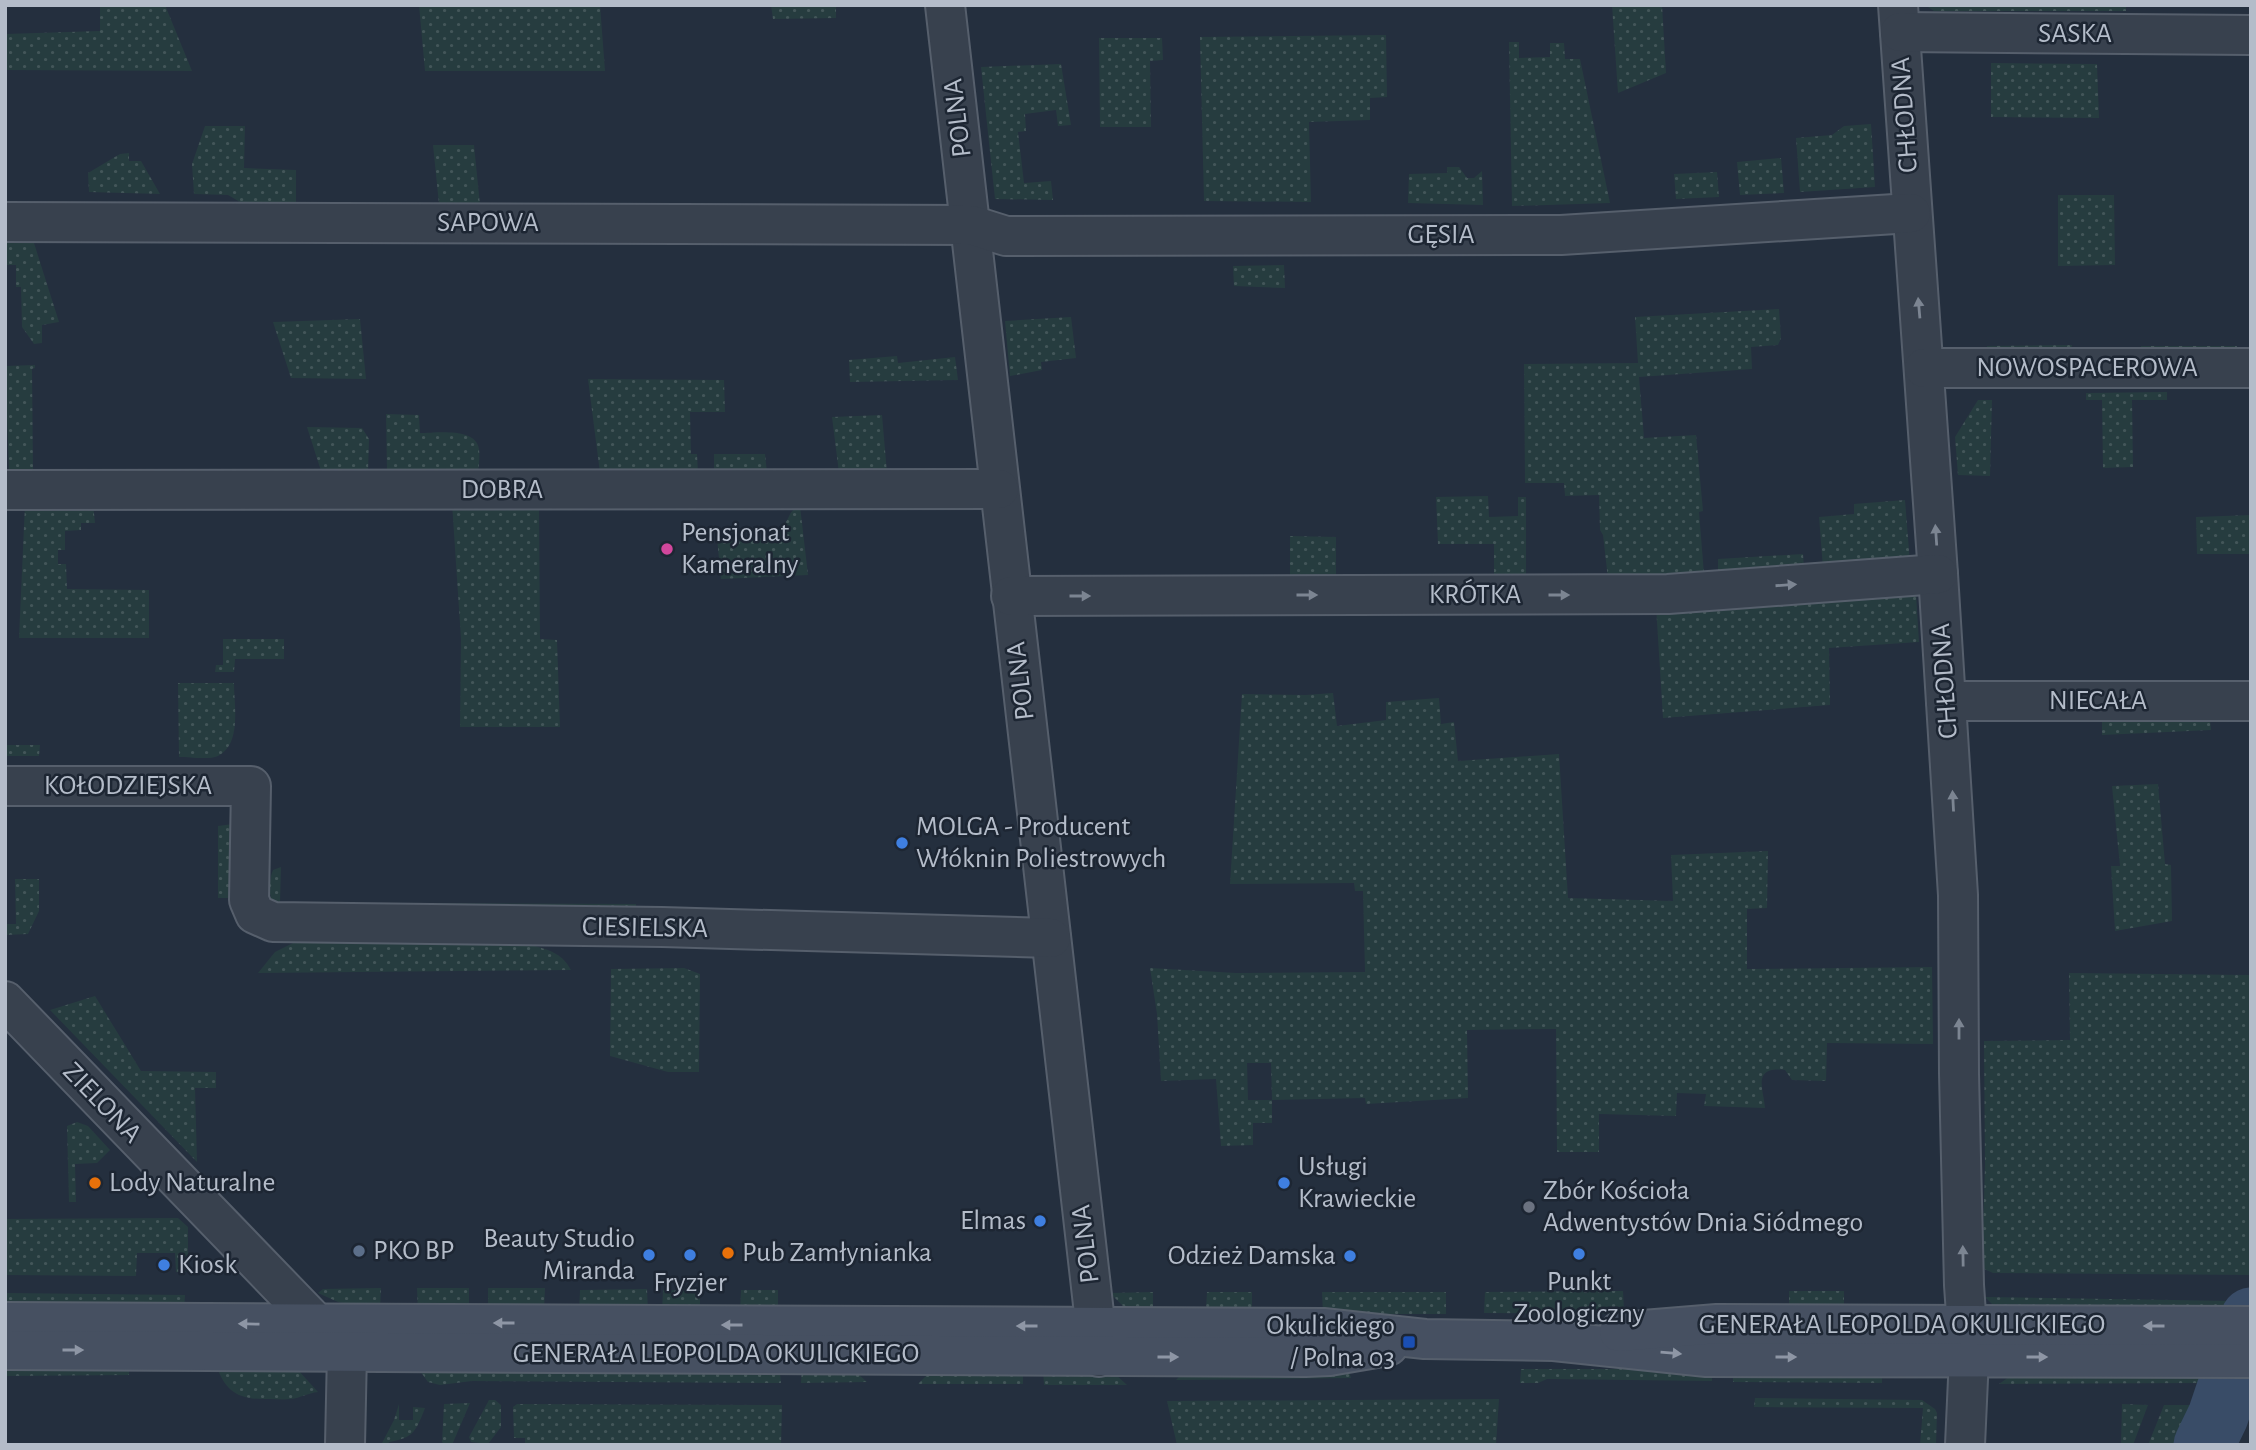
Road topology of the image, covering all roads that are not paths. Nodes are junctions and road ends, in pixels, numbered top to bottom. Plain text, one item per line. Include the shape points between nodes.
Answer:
1 (945, 5) edge
2 (1899, 19) edge
3 (2251, 35) edge
4 (1911, 213) junction
5 (5, 222) edge
6 (971, 225) junction
7 (1924, 368) junction
8 (2251, 368) edge
9 (999, 489) junction
10 (5, 490) edge
11 (1938, 574) junction
12 (1011, 596) junction
13 (1946, 701) junction
14 (2251, 701) edge
15 (5, 786) edge
16 (249, 900) joint
17 (1051, 938) junction
18 (5, 1001) edge
19 (5, 1322) edge
20 (317, 1324) junction
21 (1097, 1341) junction
22 (1967, 1341) junction
23 (2234, 1342) edge
24 (5, 1350) edge
25 (347, 1352) junction
26 (345, 1445) edge
27 (1965, 1445) edge

1 - 6 street, POLNA
2 - 3 street, SASKA
2 - 4 street, CHŁODNA
4 - 6 street, GĘSIA via 1561,235 1006,236
7 -> 4 street, CHŁODNA
5 - 6 street, SAPOWA
6 - 9 street, POLNA
7 - 8 street, NOWOSPACEROWA
11 -> 7 street, CHŁODNA
9 - 10 street, DOBRA
9 - 12 street, POLNA
12 -> 11 street, KRÓTKA via 1668,594
11 - 13 street, CHŁODNA
12 - 17 street, POLNA
13 - 14 street, NIECAŁA
22 -> 13 street, CHŁODNA via 1958,895
15 - 16 street, KOŁODZIEJSKA via 251,786
16 - 17 street, CIESIELSKA via 255,914 274,922
17 - 21 street, POLNA
18 - 20 street, ZIELONA
20 -> 19 main road, GENERAŁA LEOPOLDA OKULICKIEGO
21 -> 20 main road, GENERAŁA LEOPOLDA OKULICKIEGO
20 - 25 street, ZIELONA
21 - 22 main road, GENERAŁA LEOPOLDA OKULICKIEGO via 1323,1328 1425,1339 1554,1341 1707,1357
21 - 25 main road, GENERAŁA LEOPOLDA OKULICKIEGO
22 - 23 main road, GENERAŁA LEOPOLDA OKULICKIEGO
22 - 27 street, CHŁODNA
24 -> 25 main road, GENERAŁA LEOPOLDA OKULICKIEGO
25 - 26 street

